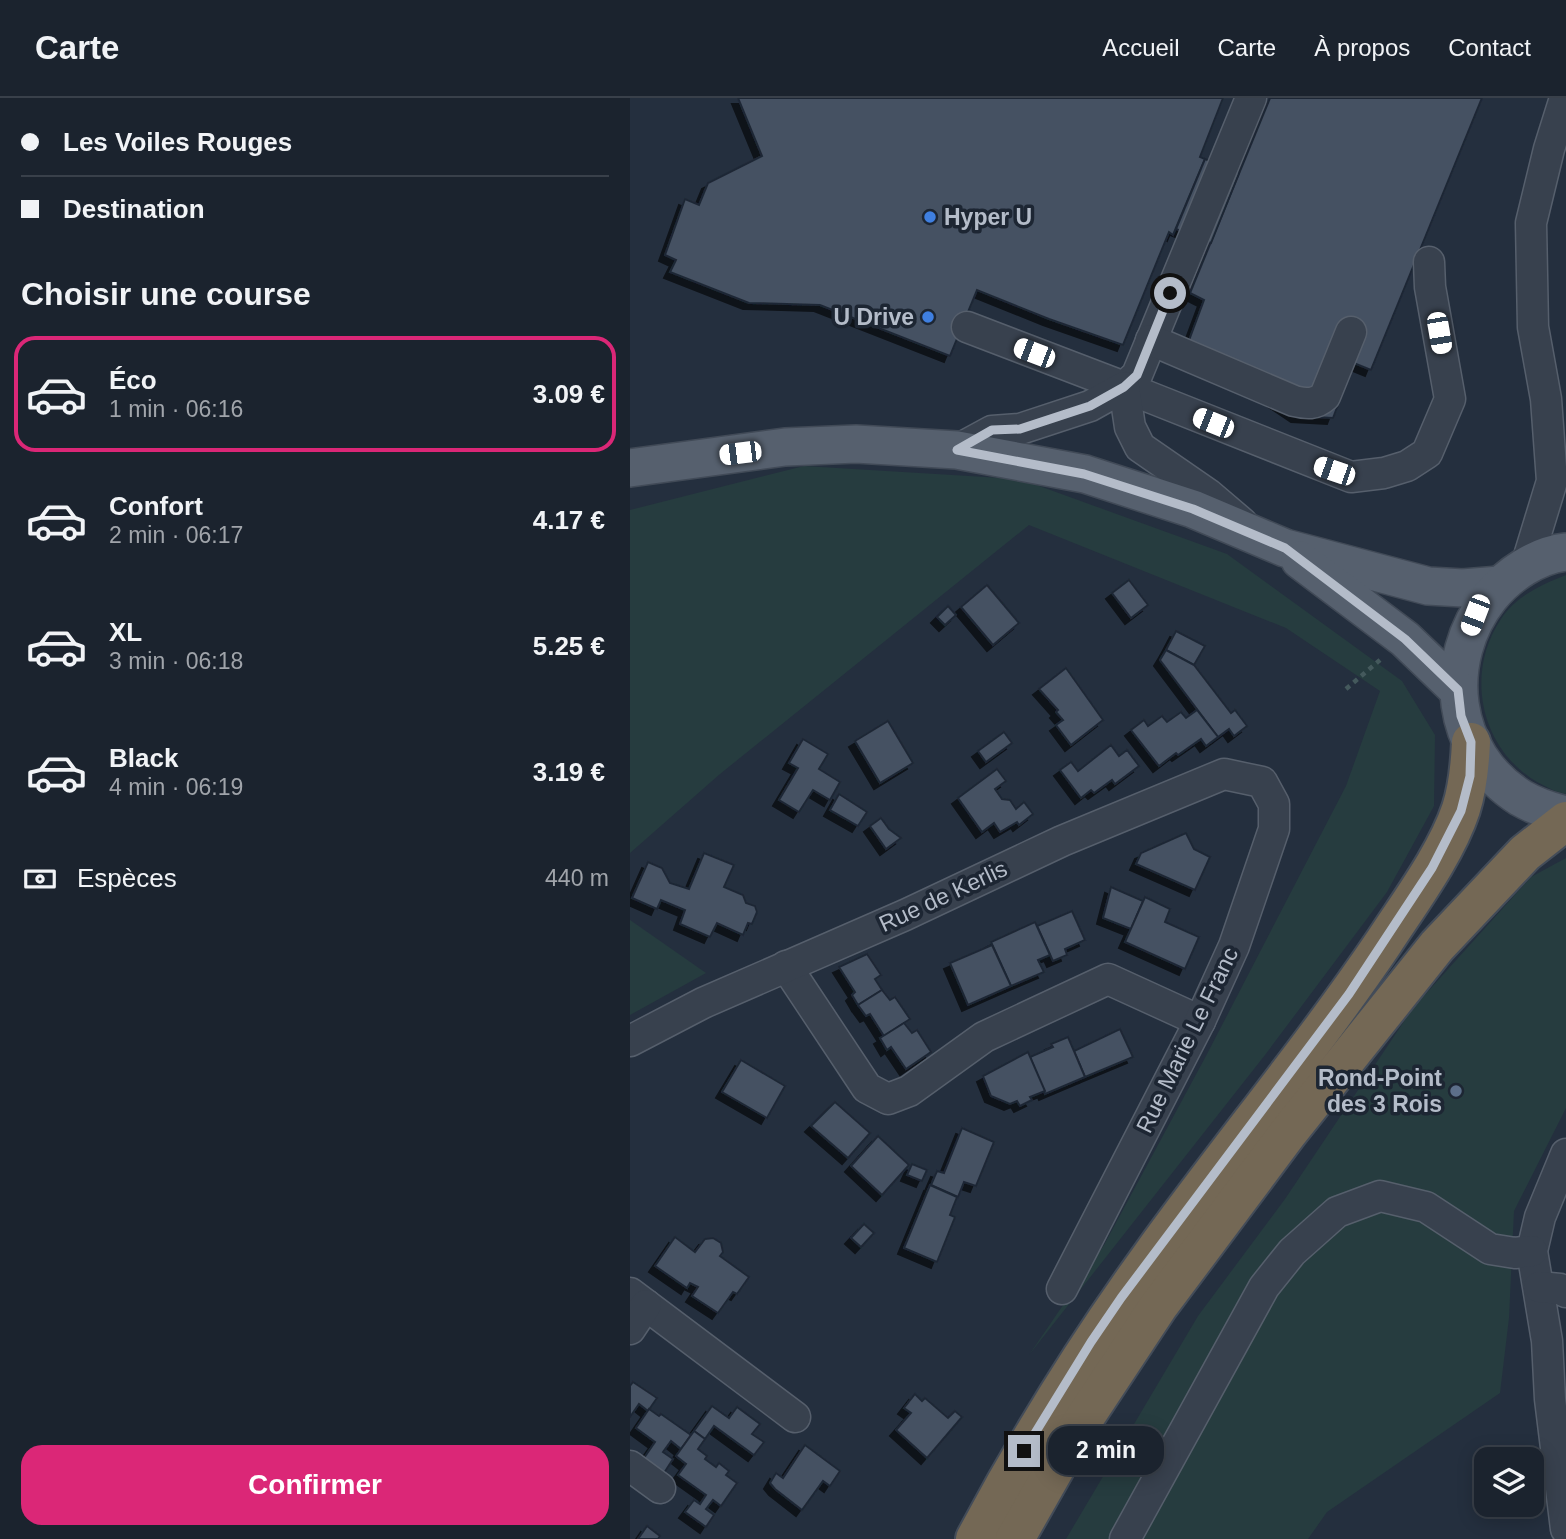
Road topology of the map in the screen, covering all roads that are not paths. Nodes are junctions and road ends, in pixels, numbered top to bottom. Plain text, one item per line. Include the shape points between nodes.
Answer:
1 (1251, 98) edge
2 (1565, 98) edge
3 (1558, 153) edge
4 (1429, 262) dead end
5 (967, 327) dead end
6 (1351, 332) dead end
7 (1151, 340) junction
8 (1124, 387) junction
9 (1546, 399) junction
10 (1566, 441) edge
11 (957, 450) junction
12 (630, 468) edge
13 (1272, 543) junction
14 (1566, 552) edge
15 (1513, 575) junction
16 (1458, 690) junction
17 (1471, 742) junction
18 (1262, 782) joint
19 (1566, 815) edge
20 (1566, 821) edge
21 (786, 966) junction
22 (1200, 1021) junction
23 (630, 1041) edge
24 (1566, 1154) edge
25 (1532, 1251) junction
26 (1062, 1289) dead end
27 (1552, 1289) edge
28 (635, 1309) edge
29 (795, 1418) dead end
30 (630, 1466) edge
31 (660, 1488) dead end
32 (1566, 1529) edge
33 (975, 1539) edge
34 (1015, 1539) edge
35 (1125, 1539) edge

1 - 7 street
2 - 3 street
3 - 9 street via 1531,223 1533,327
4 - 8 street via 1450,399 1427,453 1407,466 1351,477
5 - 8 street
6 - 7 street via 1325,396 1308,404
7 - 8 street via 1137,375
8 - 11 street via 1090,406 1020,429 992,430
8 - 13 street via 1130,427 1140,447
9 - 10 street
9 - 15 street via 1552,481
11 - 12 main road via 856,444 785,447
11 - 13 main road via 1084,474 1193,509
13 - 15 main road via 1428,586 1463,588
13 - 16 main road via 1405,639
14 - 15 main road
15 - 16 main road via 1475,615 1461,651
16 - 17 main road
17 - 19 main road via 1501,783 1521,798
17 - 33 highway via 1470,776 1461,811 1432,868 1349,994 1091,1342
18 - 21 street, Rue de Kerlis via 1224,774 1062,841
18 - 22 street, Rue Marie Le Franc via 1273,804 1274,829 1234,946
20 - 34 highway via 1525,853 1437,946 1288,1133 1158,1307 1078,1428
21 - 22 street via 867,1088 888,1098 909,1091 984,1037 1108,979
21 - 23 street, Rue de Kerlis
22 - 26 street, Rue Marie Le Franc
24 - 25 street via 1540,1217
25 - 27 street
25 - 35 street via 1490,1249 1426,1207 1380,1196 1336,1212 1292,1252 1264,1287
27 - 32 street via 1547,1341 1550,1399
28 - 29 street
30 - 31 street

